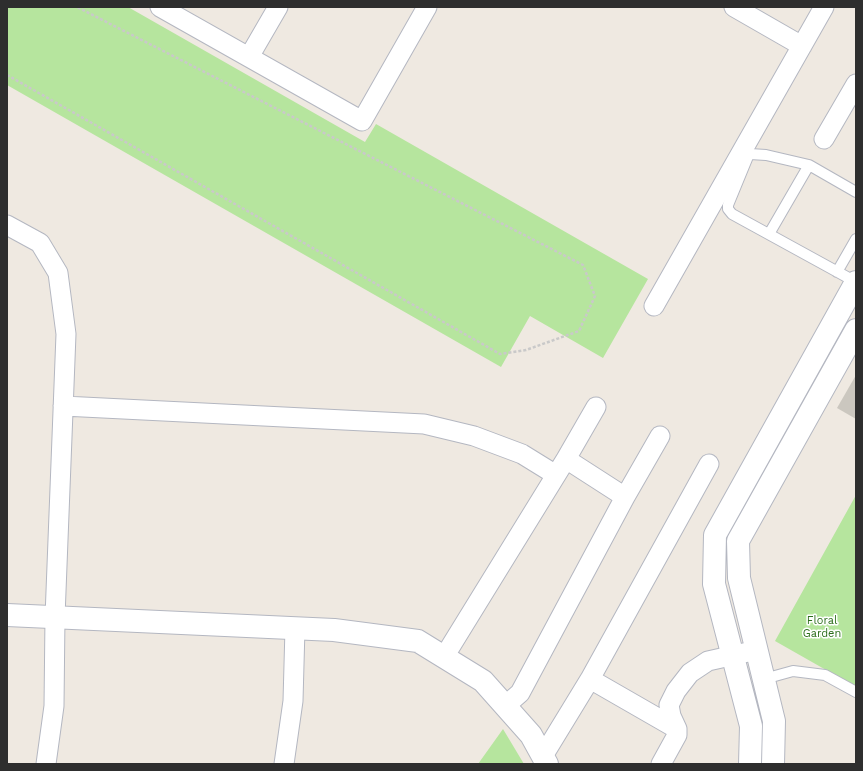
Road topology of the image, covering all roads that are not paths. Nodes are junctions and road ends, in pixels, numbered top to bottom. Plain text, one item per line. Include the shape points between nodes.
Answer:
1 (160, 7) edge
2 (278, 7) edge
3 (427, 7) edge
4 (734, 7) edge
5 (824, 7) edge
6 (802, 46) junction
7 (249, 57) junction
8 (856, 84) edge
9 (824, 139) dead end
10 (746, 152) junction
11 (809, 165) junction
12 (856, 192) edge
13 (7, 225) edge
14 (769, 234) junction
15 (856, 239) edge
16 (837, 272) junction
17 (856, 282) edge
18 (654, 306) dead end
19 (856, 330) edge
20 (63, 406) junction
21 (596, 407) dead end
22 (660, 436) dead end
23 (709, 464) dead end
24 (561, 467) junction
25 (625, 497) junction
26 (7, 615) edge
27 (55, 617) junction
28 (295, 628) junction
29 (757, 650) junction
30 (732, 655) junction
31 (444, 657) junction
32 (590, 679) junction
33 (764, 679) junction
34 (856, 692) edge
35 (505, 706) junction
36 (677, 729) junction
37 (545, 760) edge
38 (46, 764) edge
39 (284, 764) edge
40 (661, 764) edge
41 (750, 764) edge
42 (774, 764) edge

1 - 7 street
2 - 7 street
3 - 7 street via 362,121
4 - 6 street
5 - 6 street
6 - 10 street
8 - 9 street
10 - 11 lane
10 - 14 lane via 728,209 732,214
10 - 18 street
11 - 12 lane
11 - 14 lane
13 - 20 street via 40,243 58,273 66,334
14 - 16 lane
15 - 16 lane
16 - 17 lane
17 - 30 street via 715,535 714,584
19 - 29 street via 738,541 739,578
20 - 24 street via 424,424 474,436
20 - 27 street
21 - 24 street
22 - 25 street
23 - 32 street
24 - 25 street
24 - 31 street
25 - 35 street via 520,693
26 - 27 street
27 - 28 street
27 - 38 street via 54,706
28 - 31 street via 334,630 418,641
28 - 39 street via 293,701
29 - 30 street
29 - 33 street
30 - 36 street via 708,661 690,673 669,705
30 - 41 street via 751,726
31 - 35 street via 484,681
32 - 36 street
32 - 37 street
33 - 34 lane via 793,671 819,674
33 - 42 street via 774,721
35 - 37 street via 531,735
36 - 40 street via 677,735

